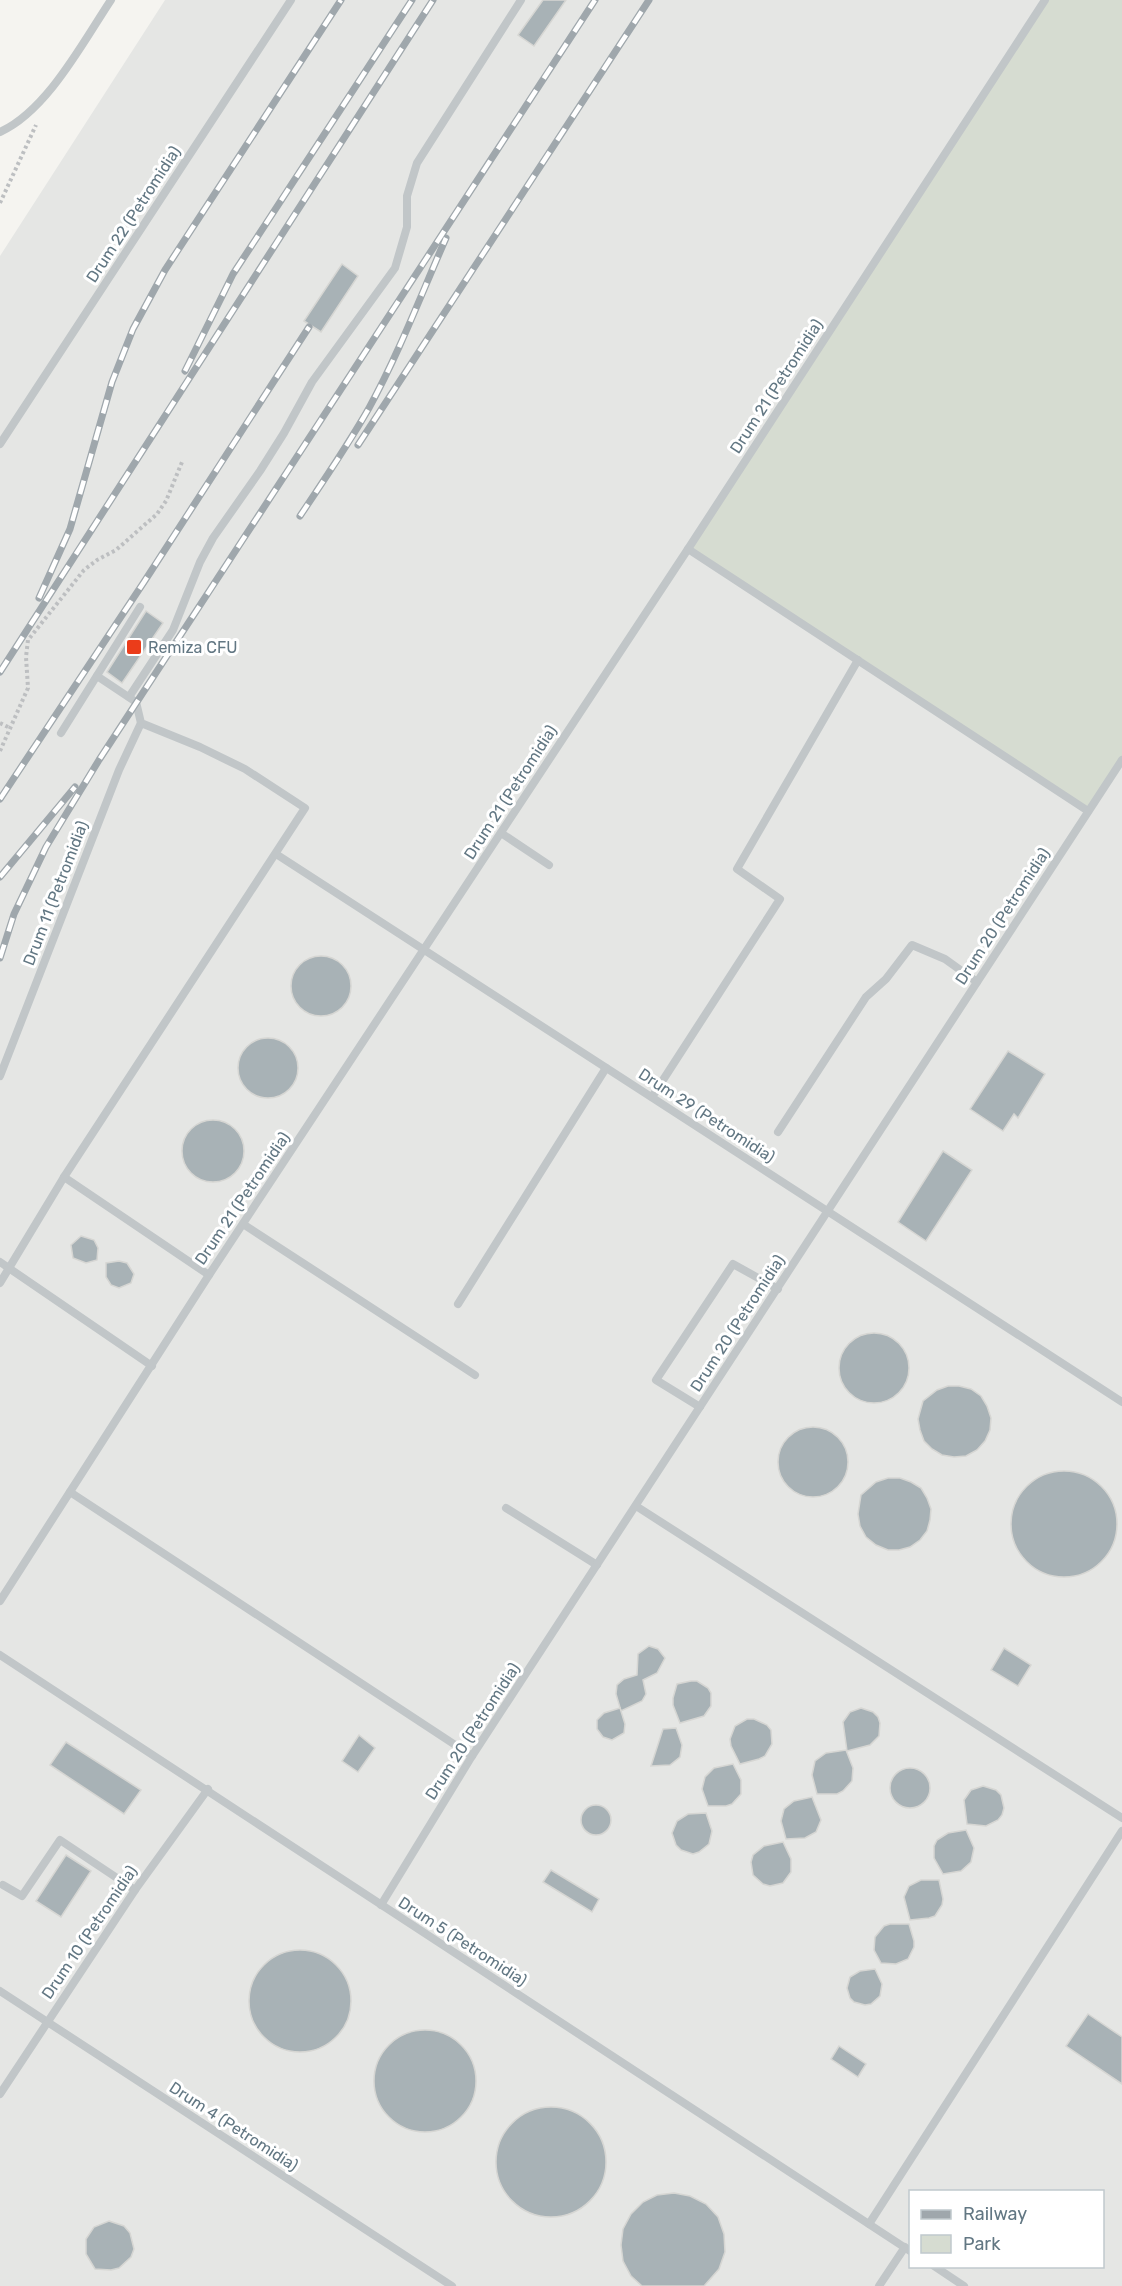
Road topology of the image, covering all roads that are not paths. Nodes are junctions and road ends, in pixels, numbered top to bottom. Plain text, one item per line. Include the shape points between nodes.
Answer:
1 (111, 0) edge
2 (291, 0) edge
3 (521, 0) edge
4 (1045, 0) edge
5 (0, 132) edge
6 (0, 444) edge
7 (688, 549) junction
8 (140, 607) dead end
9 (858, 660) junction
10 (97, 676) junction
11 (129, 697) junction
12 (141, 723) junction
13 (61, 734) dead end
14 (1122, 760) edge
15 (1088, 811) junction
16 (501, 833) junction
17 (276, 854) junction
18 (549, 865) dead end
19 (424, 951) junction
20 (977, 982) junction
21 (606, 1068) junction
22 (0, 1076) edge
23 (652, 1097) junction
24 (778, 1132) dead end
25 (64, 1177) junction
26 (829, 1211) junction
27 (243, 1224) junction
28 (0, 1262) edge
29 (10, 1267) junction
30 (209, 1275) junction
31 (0, 1283) edge
32 (778, 1289) junction
33 (458, 1304) dead end
34 (152, 1365) junction
35 (475, 1375) dead end
36 (1122, 1402) edge
37 (700, 1407) junction
38 (70, 1492) junction
39 (636, 1506) junction
40 (506, 1508) dead end
41 (597, 1565) junction
42 (0, 1601) edge
43 (0, 1655) edge
44 (472, 1756) junction
45 (208, 1789) junction
46 (1122, 1818) edge
47 (1122, 1831) edge
48 (3, 1885) dead end
49 (135, 1890) junction
50 (381, 1905) junction
51 (0, 1991) edge
52 (47, 2022) junction
53 (0, 2094) edge
54 (869, 2224) junction
55 (908, 2249) edge
56 (937, 2268) edge
57 (452, 2286) edge
58 (879, 2286) edge
59 (964, 2286) edge

1 - 5 lane via 52,89 14,126
2 - 6 lane, Drum 22 (Petromidia)
3 - 11 lane via 417,163 407,196 407,227 395,268 312,382 260,471 213,538 173,630
4 - 7 lane, Drum 21 (Petromidia)
7 - 9 lane
7 - 16 lane, Drum 21 (Petromidia)
8 - 10 lane
9 - 15 lane
9 - 23 lane via 737,869 780,899
10 - 11 lane
10 - 13 lane
11 - 12 lane via 136,702
12 - 17 lane via 245,769 305,808
12 - 22 lane, Drum 11 (Petromidia)
14 - 15 lane, Drum 20 (Petromidia)
15 - 20 lane, Drum 20 (Petromidia)
16 - 18 lane
16 - 19 lane, Drum 21 (Petromidia)
17 - 19 lane, Drum 29 (Petromidia)
17 - 25 lane
19 - 21 lane, Drum 29 (Petromidia)
19 - 27 lane, Drum 21 (Petromidia)
20 - 24 lane via 945,959 912,945 886,980 866,997
20 - 26 lane, Drum 20 (Petromidia)
21 - 23 lane, Drum 29 (Petromidia)
21 - 33 lane
23 - 26 lane, Drum 29 (Petromidia)
25 - 29 lane
25 - 30 lane
26 - 32 lane, Drum 20 (Petromidia)
26 - 36 lane, Drum 29 (Petromidia)
27 - 30 lane, Drum 21 (Petromidia)
27 - 35 lane
28 - 29 lane
29 - 31 lane
29 - 34 lane
30 - 34 lane, Drum 21 (Petromidia)
32 - 37 lane, Drum 20 (Petromidia)
32 - 37 lane via 733,1264 656,1380
34 - 38 lane, Drum 21 (Petromidia)
37 - 39 lane, Drum 20 (Petromidia)
38 - 42 lane, Drum 21 (Petromidia)
38 - 44 lane
39 - 41 lane, Drum 20 (Petromidia)
39 - 46 lane
40 - 41 lane
41 - 44 lane, Drum 20 (Petromidia)
43 - 45 lane, Drum 5 (Petromidia)
44 - 50 lane, Drum 20 (Petromidia)
45 - 49 lane, Drum 10 (Petromidia)
45 - 50 lane, Drum 5 (Petromidia)
47 - 54 lane
48 - 49 lane via 22,1896 60,1840
49 - 52 lane, Drum 10 (Petromidia)
50 - 54 lane, Drum 5 (Petromidia)
51 - 52 lane, Drum 4 (Petromidia)
52 - 53 lane, Drum 10 (Petromidia)
52 - 57 lane, Drum 4 (Petromidia)
54 - 55 lane, Drum 5 (Petromidia)
55 - 58 lane
56 - 59 lane

